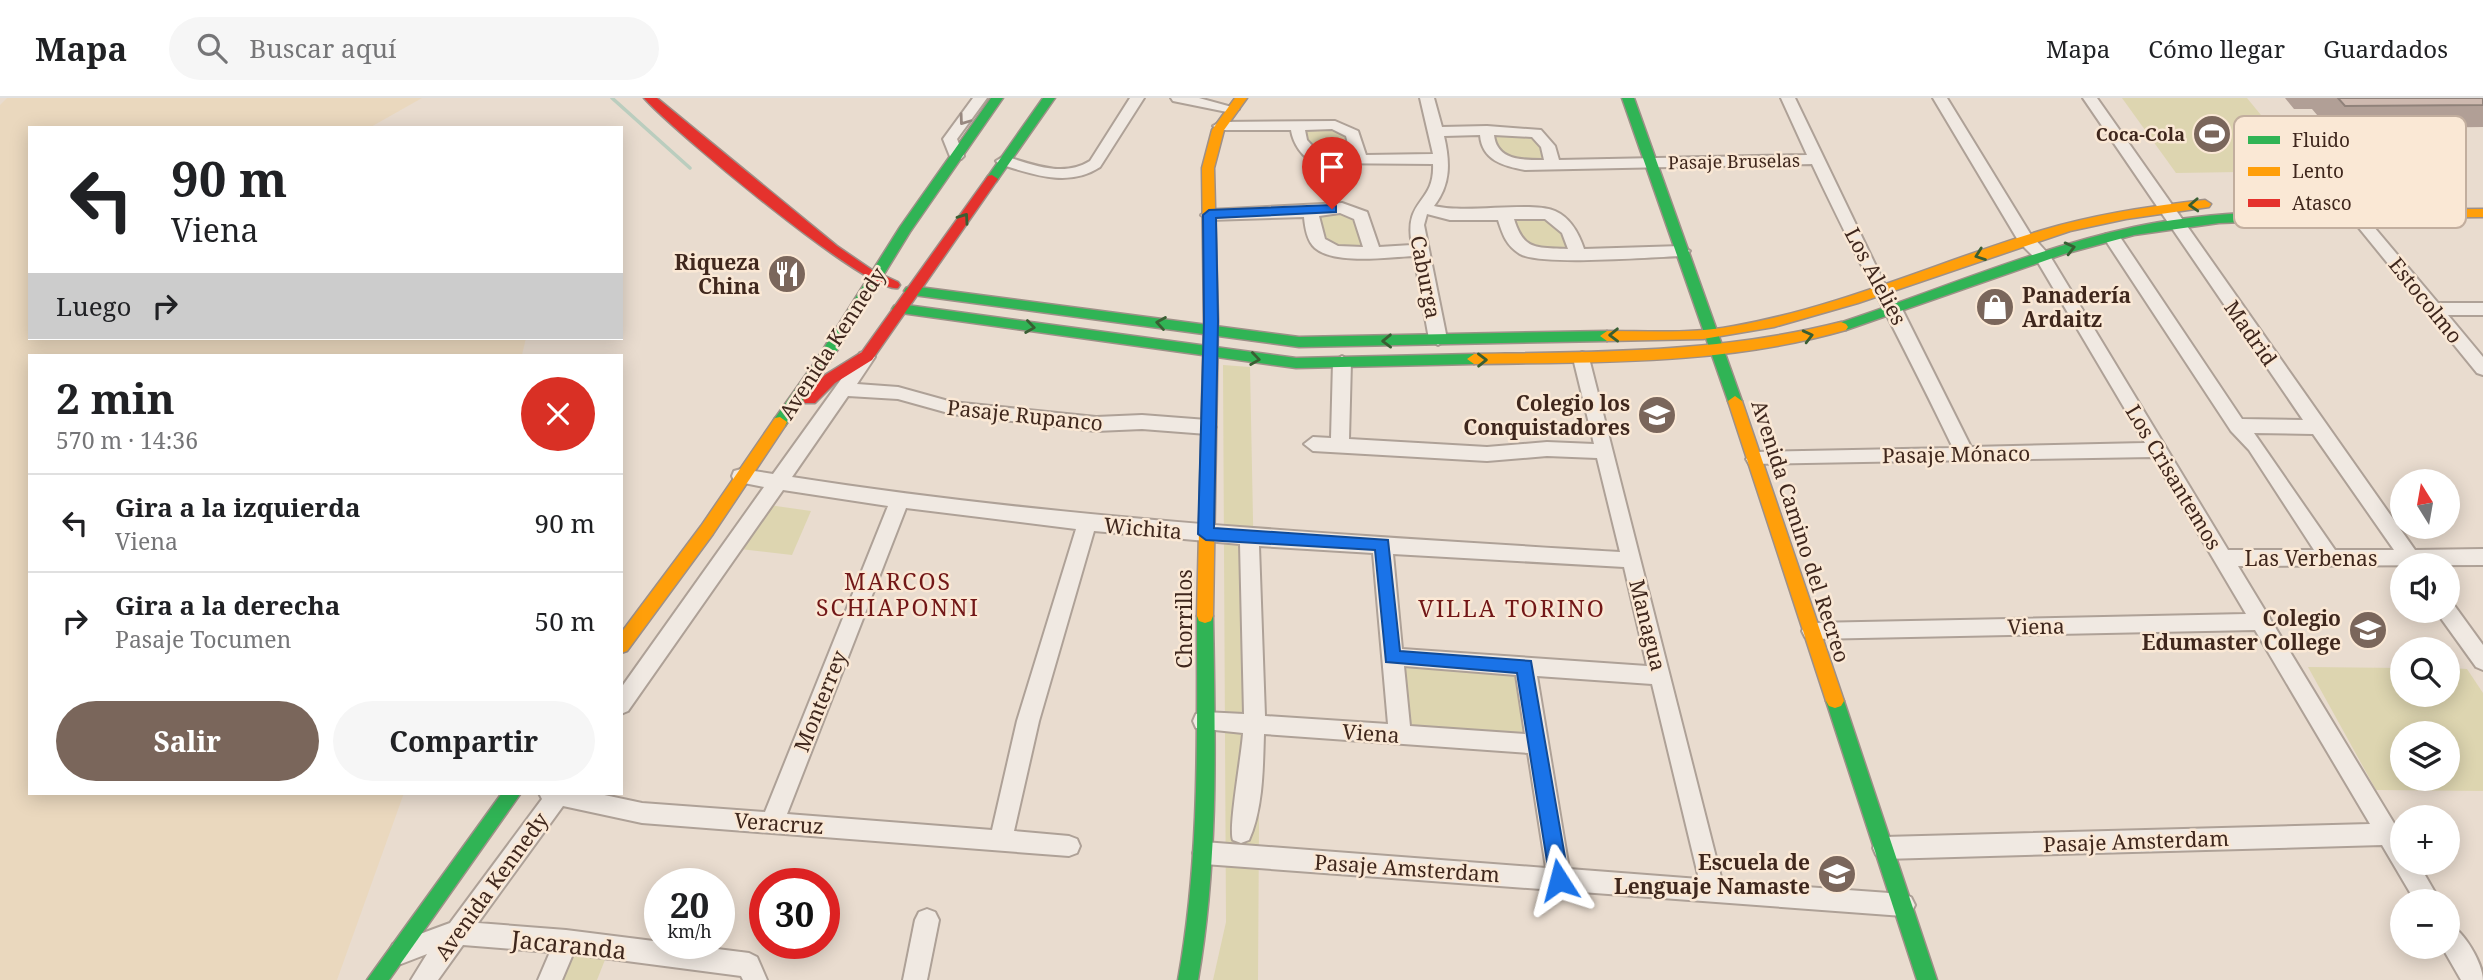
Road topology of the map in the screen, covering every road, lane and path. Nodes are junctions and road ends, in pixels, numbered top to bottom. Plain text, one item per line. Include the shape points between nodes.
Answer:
1 (650, 98) edge
2 (980, 98) edge
3 (997, 98) edge
4 (1049, 98) edge
5 (1137, 98) edge
6 (1181, 98) edge
7 (1427, 98) edge
8 (1628, 98) edge
9 (1788, 98) edge
10 (1940, 98) edge
11 (2091, 98) edge
12 (1236, 104) edge
13 (1297, 125) junction
14 (1220, 127) junction
15 (1487, 130) junction
16 (1433, 132) junction
17 (956, 156) junction
18 (1439, 159) junction
19 (1818, 159) junction
20 (1360, 160) junction
21 (1004, 161) junction
22 (1651, 163) junction
23 (1553, 164) junction
24 (733, 170) junction
25 (2234, 203) edge
26 (2164, 206) junction
27 (1422, 208) junction
28 (1311, 212) junction
29 (1209, 215) junction
30 (1504, 215) junction
31 (2234, 221) edge
32 (2175, 224) junction
33 (2367, 228) edge
34 (905, 230) junction
35 (2112, 237) junction
36 (2025, 238) junction
37 (1420, 250) junction
38 (836, 251) junction
39 (1372, 251) junction
40 (1682, 251) junction
41 (1578, 255) junction
42 (2042, 256) junction
43 (874, 278) junction
44 (912, 291) junction
45 (1880, 291) junction
46 (864, 295) junction
47 (1007, 303) junction
48 (899, 309) junction
49 (1894, 309) junction
50 (2433, 309) junction
51 (2483, 309) edge
52 (998, 323) junction
53 (1211, 331) junction
54 (1711, 334) junction
55 (1438, 339) junction
56 (1210, 353) junction
57 (1719, 353) junction
58 (867, 356) junction
59 (1582, 358) junction
60 (1342, 362) junction
61 (2483, 369) edge
62 (845, 389) junction
63 (2237, 426) junction
64 (1207, 427) junction
65 (2318, 427) junction
66 (1313, 444) dead end
67 (1340, 446) junction
68 (2157, 450) junction
69 (1605, 452) junction
70 (1965, 454) junction
71 (1755, 459) junction
72 (747, 477) junction
73 (777, 484) junction
74 (899, 501) junction
75 (1087, 523) junction
76 (1206, 534) junction
77 (1249, 537) junction
78 (1382, 545) junction
79 (2406, 553) edge
80 (2483, 557) edge
81 (2222, 558) junction
82 (2330, 558) junction
83 (2460, 558) edge
84 (1632, 560) junction
85 (2390, 560) edge
86 (2260, 622) junction
87 (2456, 623) edge
88 (1811, 631) junction
89 (623, 643) edge
90 (1392, 657) junction
91 (2483, 661) edge
92 (1525, 667) junction
93 (1660, 676) junction
94 (623, 702) edge
95 (1204, 721) junction
96 (1252, 724) junction
97 (1400, 735) junction
98 (1537, 744) junction
99 (511, 795) edge
100 (555, 795) edge
101 (561, 795) edge
102 (772, 822) junction
103 (1241, 833) dead end
104 (2388, 834) junction
105 (2390, 837) edge
106 (1002, 839) junction
107 (1069, 846) dead end
108 (1884, 848) junction
109 (1204, 853) junction
110 (1559, 880) junction
111 (1713, 891) junction
112 (1903, 905) junction
113 (927, 920) dead end
114 (455, 933) junction
115 (566, 942) junction
116 (2460, 950) edge
117 (391, 957) junction
118 (2474, 967) edge
119 (377, 980) edge
120 (422, 980) edge
121 (550, 980) edge
122 (755, 980) edge
123 (915, 980) edge
124 (1188, 980) edge
125 (1927, 980) edge

1 - 24 main road
2 -> 17 street, Avenida Kennedy via 950,139
3 - 17 main road, Avenida Kennedy
4 - 21 main road, Avenida Kennedy
5 - 21 street via 1095,163 1085,171 1062,174
6 - 12 street
7 - 16 street, Caburga
8 - 22 main road, Avenida Camino del Recreo
9 - 19 street, Los Alelies
10 - 36 street, Los Crisantemos
11 - 26 street, Madrid
12 - 14 main road, Chorrillos
13 - 14 street
13 - 20 street via 1300,141 1317,158
13 - 20 street via 1347,128
14 - 29 main road, Chorrillos via 1209,155
15 - 16 street
15 - 23 street via 1536,133 1545,142
15 - 23 street, Pasaje Bruselas via 1489,149 1503,160
16 - 18 street, Caburga
17 - 34 main road, Avenida Kennedy
18 - 20 street
18 - 27 street, Caburga via 1440,182
19 - 22 street, Pasaje Bruselas
19 - 45 street, Los Alelies
44 -> 21 main road, Avenida Kennedy
22 - 23 street, Pasaje Bruselas
22 - 40 main road, Avenida Camino del Recreo
24 - 38 main road
24 - 46 main road via 782,224
25 -> 26 main road
26 - 32 street, Madrid
26 - 36 main road
27 - 30 street via 1443,214
27 - 37 street, Caburga via 1416,225
28 - 29 street
28 - 39 street via 1316,239 1325,248
28 - 39 street via 1342,208 1361,216
29 - 53 main road, Chorrillos
30 - 41 street via 1518,246 1541,254
30 - 41 street via 1536,212 1558,218 1570,232
31 - 32 main road
32 - 35 main road
32 - 65 street, Madrid
33 - 50 street, Estocolmo
34 - 38 main road via 867,250
34 - 43 main road, Avenida Kennedy
42 -> 35 main road
35 - 63 street
36 - 42 street, Los Crisantemos
36 -> 45 main road
37 - 39 street
37 - 55 street, Caburga
38 - 43 main road
40 - 41 street
40 - 54 main road, Avenida Camino del Recreo
42 - 49 main road
42 - 68 street, Los Crisantemos
43 - 44 main road
43 - 46 main road, Avenida Kennedy
44 - 47 main road
44 - 48 main road, Avenida Kennedy
45 - 49 street, Los Alelies
45 - 54 main road via 1741,330
46 - 48 main road
46 - 72 main road, Avenida Kennedy
47 - 52 main road
53 -> 47 main road
48 - 52 main road
48 - 58 main road, Avenida Kennedy
57 -> 49 main road via 1814,335
49 - 70 street, Los Alelies
50 - 51 street
50 - 61 street, Estocolmo
52 -> 56 main road
55 -> 53 main road via 1299,342
53 - 56 main road, Chorrillos
54 -> 55 main road
54 - 57 main road, Avenida Camino del Recreo
56 -> 60 main road via 1296,363
56 - 64 main road, Chorrillos
57 - 59 main road
57 - 71 main road, Avenida Camino del Recreo
58 - 62 street, Avenida Kennedy
58 - 72 main road, Avenida Kennedy via 818,389
60 -> 59 main road
59 - 69 street, Managua
60 - 67 street
62 - 64 street, Pasaje Rupanco via 898,393 952,408 1096,424
62 - 73 street, Avenida Kennedy
63 - 65 street
63 - 82 street via 2255,445
64 - 76 main road, Chorrillos
65 - 79 street, Madrid
66 - 67 street
67 - 69 street via 1488,454 1547,449
68 - 70 street, Pasaje Mónaco
68 - 81 street, Los Crisantemos
69 - 84 street, Managua
70 - 71 street, Pasaje Mónaco
71 - 88 main road, Avenida Camino del Recreo
72 - 73 street, Wichita
72 - 89 main road, Avenida Kennedy
73 - 74 street, Wichita
73 - 94 street, Avenida Kennedy
74 - 75 street, Wichita
74 - 102 street, Monterrey
75 - 76 street, Wichita
75 - 106 street via 1028,721
76 - 77 street, Wichita
76 - 95 main road, Chorrillos
77 - 78 street, Wichita
77 - 96 street
78 - 84 street, Wichita
78 - 90 street
80 - 83 street, Las Verbenas
81 - 82 street, Las Verbenas
81 - 86 street, Los Crisantemos
82 - 85 street, Las Verbenas
84 - 93 street, Managua
86 - 88 street, Viena
86 - 104 street, Los Crisantemos
87 - 91 street
88 - 108 main road, Avenida Camino del Recreo
90 - 92 street
90 - 97 street
92 - 93 street
92 - 98 street
93 - 111 street, Managua
95 - 96 street, Viena
95 - 109 main road, Chorrillos
96 - 97 street, Viena
96 - 103 street via 1249,799
97 - 98 street, Viena
98 - 110 street
99 - 117 main road, Avenida Kennedy
100 - 114 street, Avenida Kennedy
101 - 102 street, Veracruz via 642,813
102 - 106 street, Veracruz
104 - 105 street, Los Crisantemos
104 - 108 street, Pasaje Amsterdam
106 - 107 street, Veracruz
108 - 112 main road, Avenida Camino del Recreo
109 - 110 street, Pasaje Amsterdam
109 - 124 main road, Chorrillos via 1197,937
110 - 111 street, Pasaje Amsterdam
111 - 112 street, Pasaje Amsterdam
112 - 125 main road, Avenida Camino del Recreo
113 - 123 street
114 - 115 street, Jacaranda
114 - 117 street
114 - 120 street, Avenida Kennedy
115 - 121 street
115 - 122 street, Jacaranda via 749,965
116 - 118 street
117 - 119 main road, Avenida Kennedy

